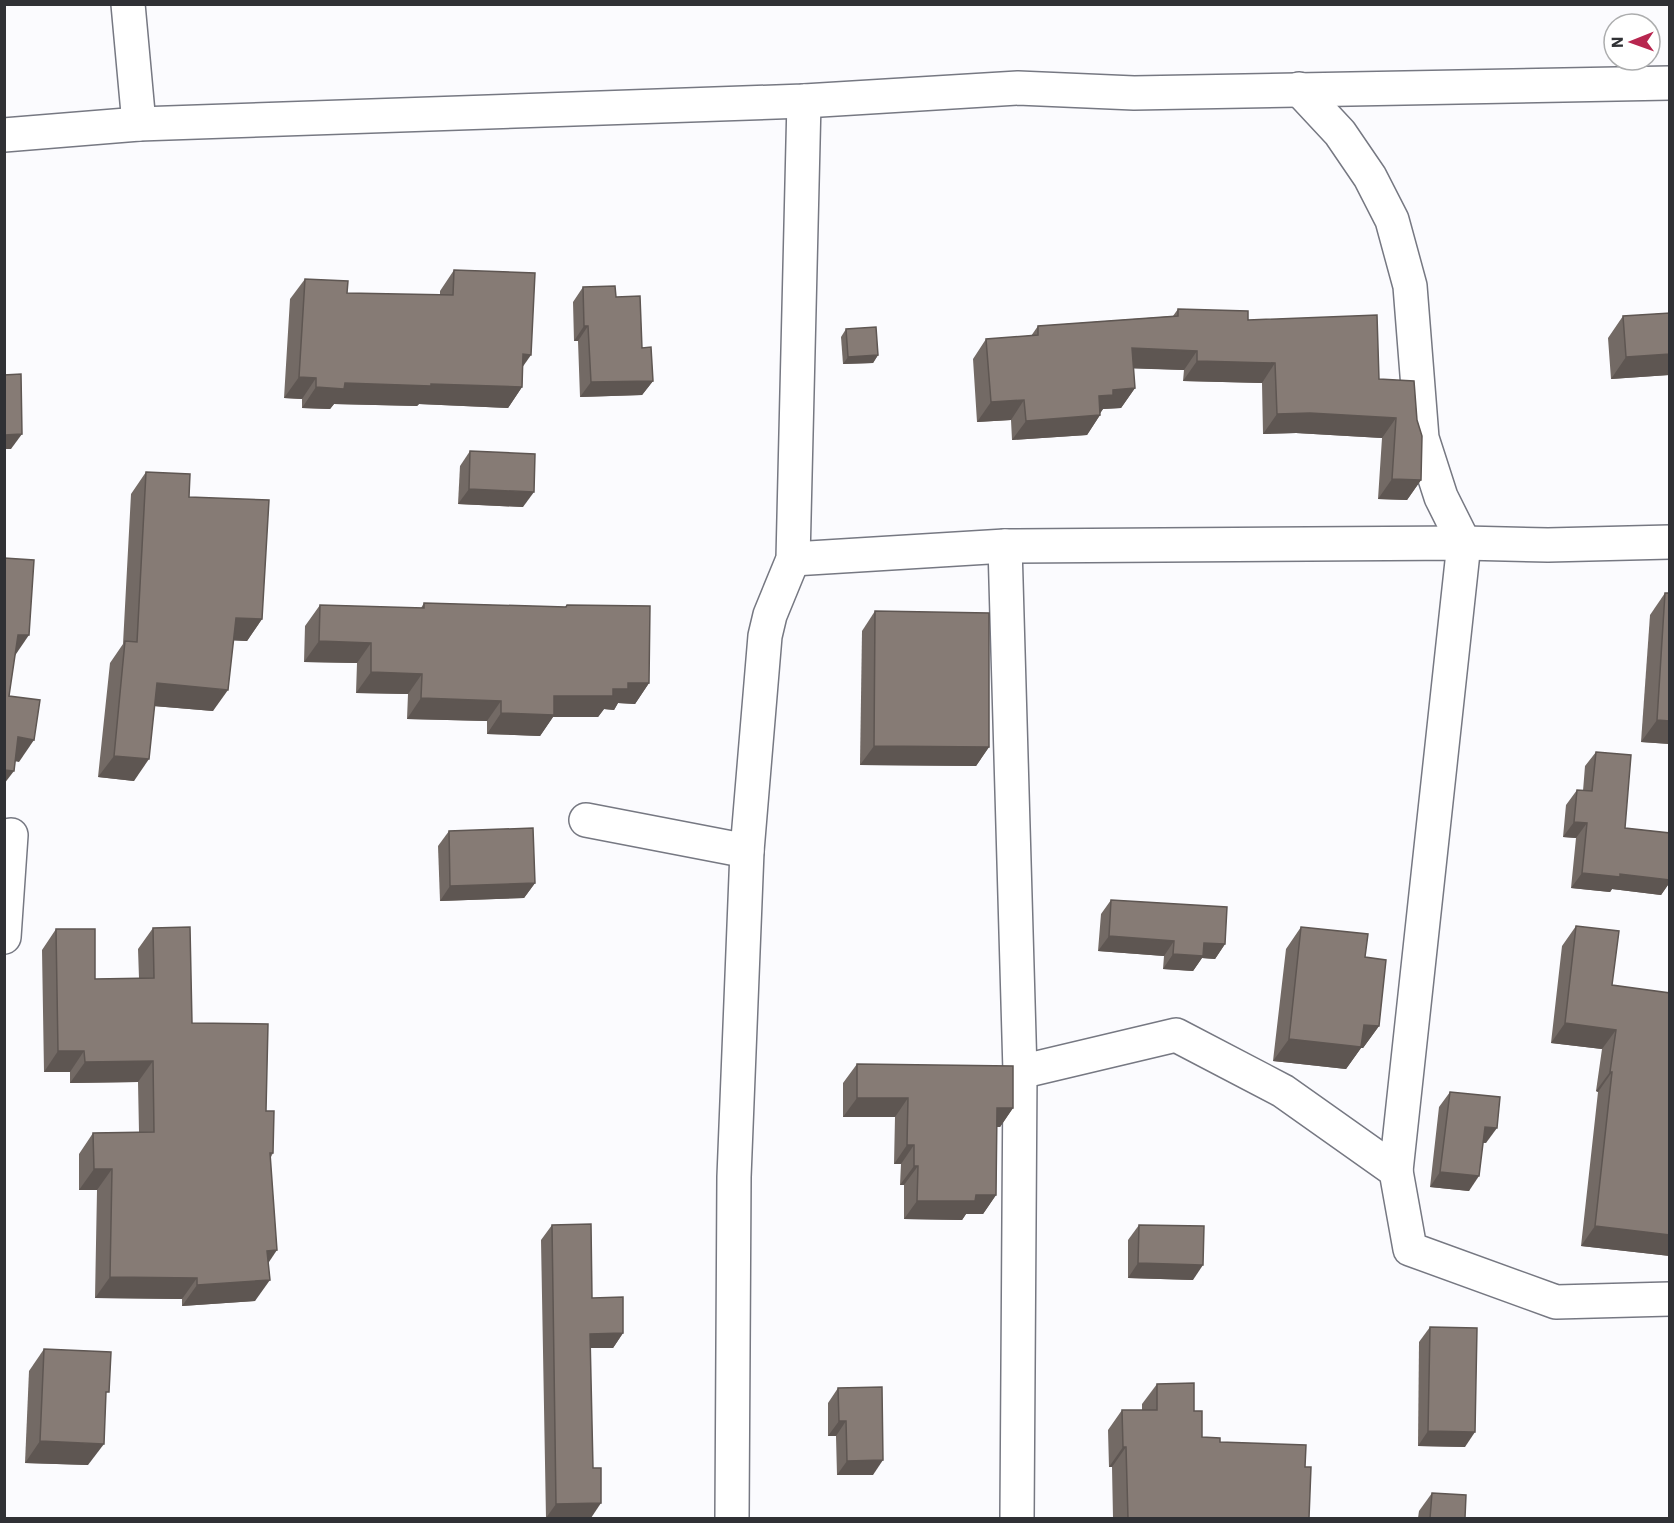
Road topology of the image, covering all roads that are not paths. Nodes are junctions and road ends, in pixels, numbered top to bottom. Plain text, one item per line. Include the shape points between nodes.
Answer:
1 (128, 4) edge
2 (1670, 83) edge
3 (1299, 89) junction
4 (804, 101) junction
5 (139, 124) junction
6 (4, 135) edge
7 (1670, 542) edge
8 (1464, 543) junction
9 (1005, 546) junction
10 (792, 559) junction
11 (586, 820) dead end
12 (4, 836) edge
13 (747, 851) junction
14 (4, 937) edge
15 (1020, 1072) junction
16 (1395, 1170) junction
17 (1670, 1299) edge
18 (732, 1518) edge
19 (1017, 1518) edge

1 - 5 street
2 - 3 street
3 - 4 street via 1134,93 1018,88
3 - 8 street via 1340,133 1370,177 1392,220 1410,286 1422,438 1441,497
4 - 5 street
4 - 10 street
5 - 6 street
7 - 8 street
8 - 9 street
8 - 16 street
9 - 10 street
9 - 15 street
10 - 13 street via 765,636
11 - 13 street
12 - 14 street via 11,836
13 - 18 street via 734,1178
15 - 16 street via 1176,1035 1283,1091
15 - 19 street
16 - 17 street via 1410,1249 1556,1302

